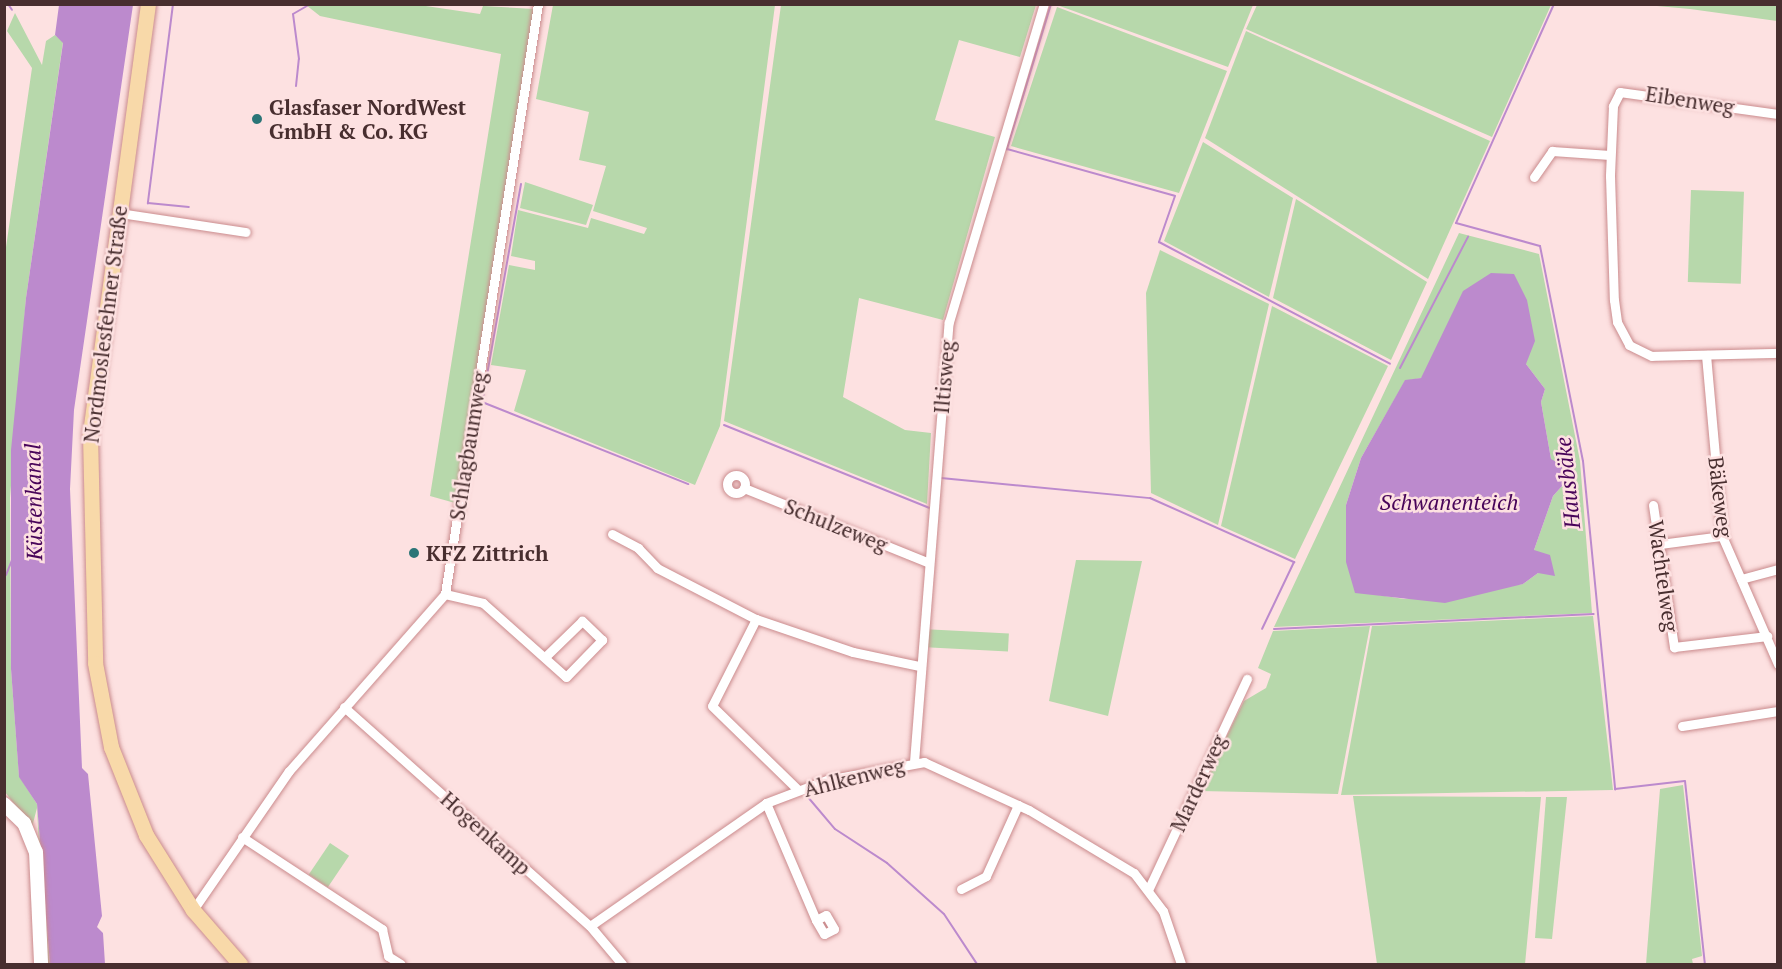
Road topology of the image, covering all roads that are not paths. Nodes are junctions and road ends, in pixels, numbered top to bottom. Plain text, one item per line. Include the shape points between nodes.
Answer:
1 (148, 4) edge
2 (538, 4) edge
3 (1044, 4) edge
4 (1778, 114) edge
5 (1610, 155) junction
6 (1534, 177) dead end
7 (120, 213) junction
8 (246, 232) dead end
9 (1778, 353) edge
10 (1706, 355) junction
11 (744, 488) dead end
12 (1653, 505) dead end
13 (612, 534) dead end
14 (1722, 536) junction
15 (1660, 544) junction
16 (927, 562) junction
17 (1778, 569) edge
18 (1742, 579) junction
19 (445, 594) junction
20 (756, 620) junction
21 (1767, 636) junction
22 (544, 657) junction
23 (1778, 664) edge
24 (919, 666) junction
25 (1247, 679) dead end
26 (344, 707) junction
27 (1778, 711) edge
28 (1682, 726) dead end
29 (914, 762) junction
30 (798, 790) junction
31 (766, 803) junction
32 (4, 804) edge
33 (1018, 805) junction
34 (242, 837) junction
35 (1149, 888) junction
36 (961, 889) dead end
37 (193, 910) junction
38 (816, 920) dead end
39 (590, 926) junction
40 (41, 964) edge
41 (240, 964) edge
42 (401, 964) edge
43 (622, 964) edge
44 (1181, 964) edge

1 - 7 main road, Nordmoslesfehner Straße
2 - 19 street, Schlagbaumweg
3 - 16 street, Iltisweg via 949,322
4 - 5 street, Eibenweg via 1626,90 1615,96
5 - 6 street via 1552,151
5 - 10 street via 1612,281 1622,334 1642,354
7 - 8 street
7 - 37 main road, Nordmoslesfehner Straße via 90,434 95,663 124,785 146,835
9 - 10 street
10 - 14 street, Bäkeweg
11 - 16 street, Schulzeweg
12 - 15 street, Wachtelweg
13 - 20 street via 638,548 657,568
14 - 15 street
14 - 18 street, Bäkeweg
15 - 21 street, Wachtelweg via 1674,647
16 - 24 street, Iltisweg
17 - 18 street
18 - 21 street, Bäkeweg
19 - 22 street via 483,603
19 - 26 street
20 - 24 street via 853,652
20 - 30 street via 711,706
21 - 23 street, Bäkeweg
22 - 22 street via 572,677 602,640 582,621
24 - 29 street, Iltisweg
25 - 35 street, Marderweg
26 - 34 street
26 - 39 street, Hogenkamp
27 - 28 street
29 - 30 street, Ahlkenweg
29 - 33 street, Ahlkenweg via 933,764
30 - 31 street, Ahlkenweg
31 - 38 street
31 - 39 street, Ahlkenweg
32 - 40 street via 24,823 36,852
33 - 35 street, Ahlkenweg via 1116,860
33 - 36 street via 986,876
34 - 37 street
34 - 42 street via 382,929 388,956
35 - 44 street, Ahlkenweg
37 - 41 main road, Nordmoslesfehner Straße
39 - 43 street, Hogenkamp

